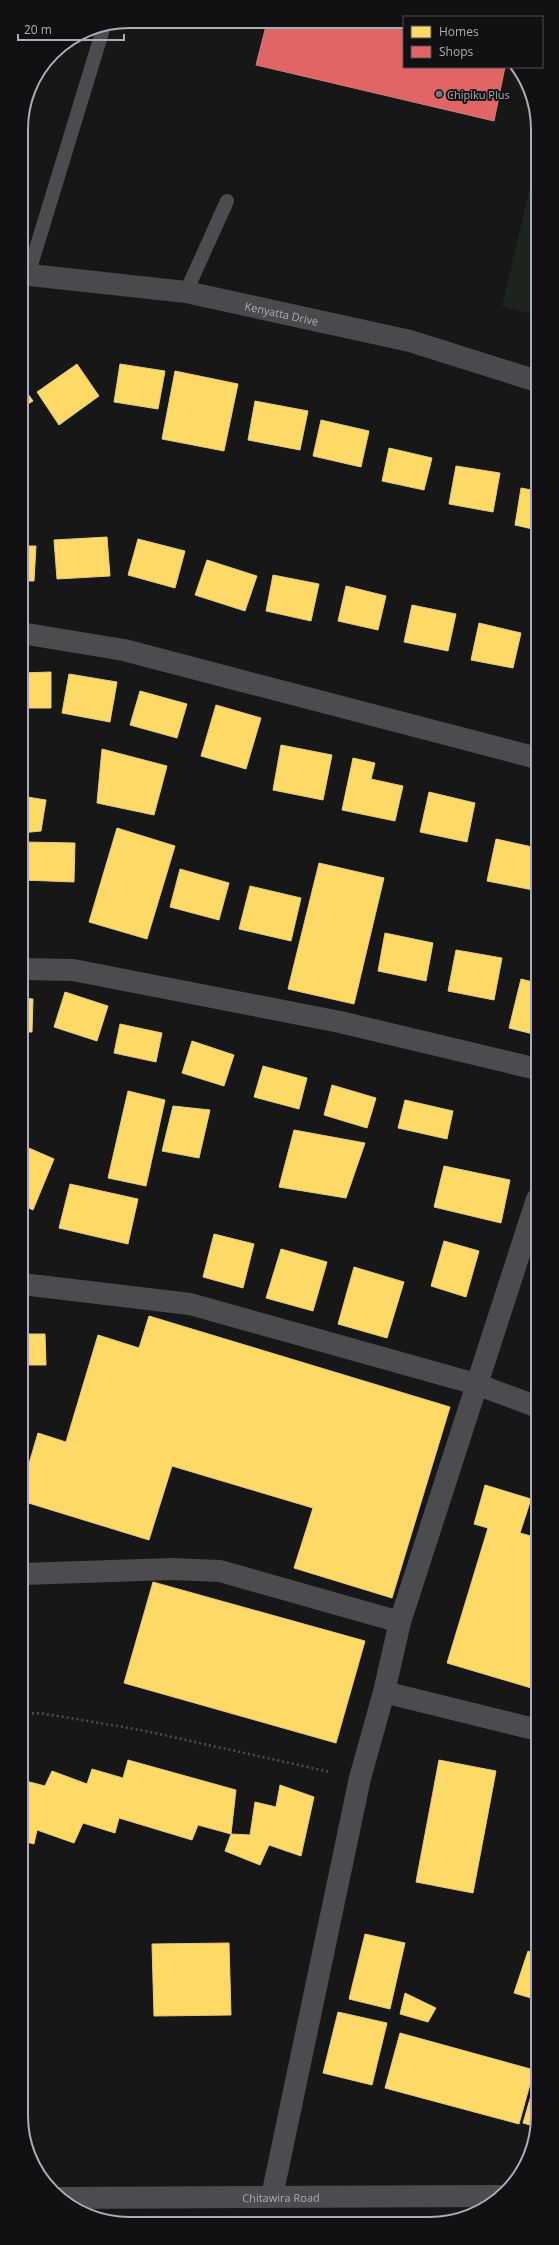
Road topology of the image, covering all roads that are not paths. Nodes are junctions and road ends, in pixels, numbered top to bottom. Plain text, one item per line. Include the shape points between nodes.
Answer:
1 (102, 31) edge
2 (227, 201) dead end
3 (28, 265) edge
4 (28, 274) edge
5 (186, 292) junction
6 (531, 379) edge
7 (28, 634) edge
8 (531, 756) edge
9 (28, 969) edge
10 (531, 1068) edge
11 (531, 1217) edge
12 (28, 1285) edge
13 (476, 1384) junction
14 (531, 1404) edge
15 (28, 1574) edge
16 (400, 1622) junction
17 (384, 1692) junction
18 (531, 1728) edge
19 (272, 2196) junction
20 (492, 2196) edge
21 (70, 2198) edge

1 - 3 lane
2 - 5 lane
4 - 5 main road, Kenyatta Drive
5 - 6 main road, Kenyatta Drive via 410,341
7 - 8 street via 124,650
9 - 10 street via 73,970 340,1022
11 - 13 street
12 - 13 street via 190,1304
13 - 14 street
13 - 16 street
15 - 16 street via 171,1569 220,1571
16 - 17 street
17 - 18 street
17 - 19 street via 360,1778
19 - 20 street, Chitawira Road
19 - 21 street, Chitawira Road

